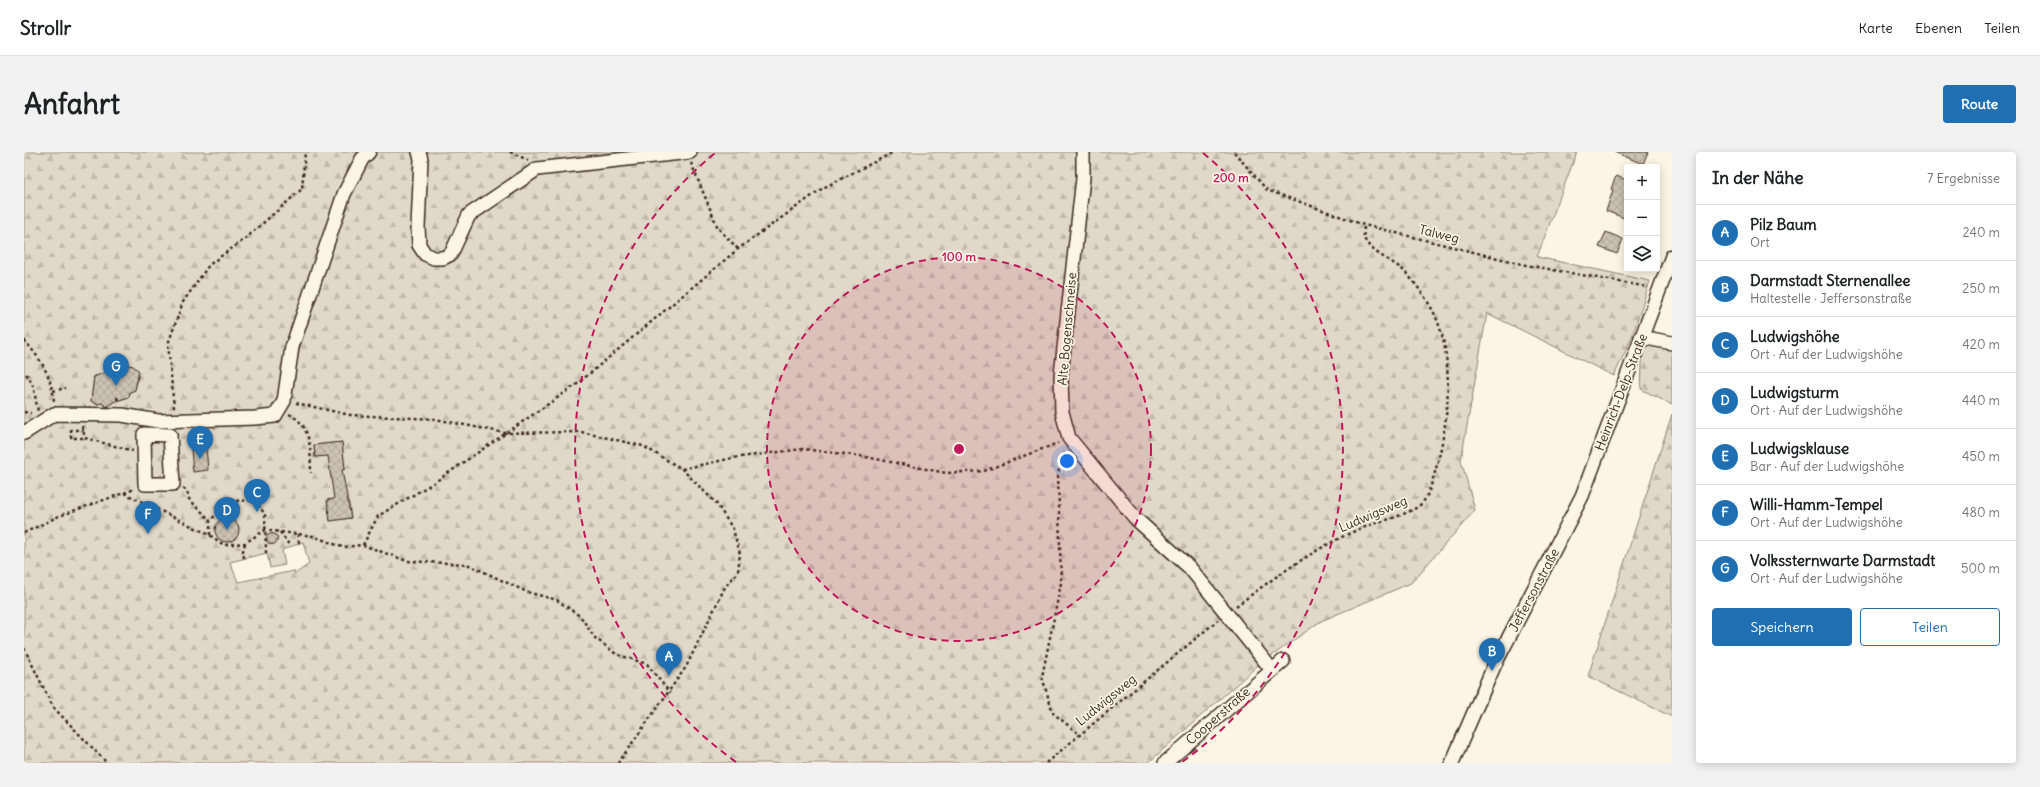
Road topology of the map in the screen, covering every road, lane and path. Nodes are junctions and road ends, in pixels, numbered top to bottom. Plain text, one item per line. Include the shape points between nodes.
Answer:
1 (305, 152) edge
2 (369, 152) edge
3 (419, 152) edge
4 (510, 152) edge
5 (688, 152) edge
6 (894, 152) edge
7 (1083, 152) edge
8 (1234, 152) edge
9 (537, 169) junction
10 (1364, 225) junction
11 (738, 249) junction
12 (1672, 256) edge
13 (1659, 290) junction
14 (1641, 337) junction
15 (24, 340) edge
16 (1672, 343) edge
17 (26, 374) dead end
18 (66, 388) dead end
19 (52, 390) junction
20 (282, 405) junction
21 (39, 413) dead end
22 (54, 414) junction
23 (176, 421) junction
24 (505, 433) junction
25 (24, 434) edge
26 (85, 438) junction
27 (1069, 438) junction
28 (137, 452) dead end
29 (682, 469) junction
30 (311, 473) dead end
31 (187, 491) dead end
32 (210, 520) junction
33 (1567, 527) joint
34 (265, 530) junction
35 (280, 532) junction
36 (24, 533) edge
37 (298, 534) junction
38 (210, 535) junction
39 (245, 543) junction
40 (299, 543) dead end
41 (363, 545) junction
42 (290, 546) dead end
43 (266, 553) dead end
44 (244, 558) dead end
45 (1226, 613) junction
46 (24, 648) edge
47 (1283, 661) dead end
48 (1272, 670) junction
49 (670, 693) junction
50 (1079, 734) junction
51 (108, 763) edge
52 (618, 763) edge
53 (1046, 763) edge
54 (1165, 763) edge
55 (1452, 763) edge

1 - 23 path via 302,189 246,238 208,265 183,302 168,344
2 - 20 street via 362,159 344,194 292,347
3 - 9 street via 419,245 425,254 434,258 443,258 451,254 469,215
4 - 9 path via 525,158
5 - 9 street
5 - 11 path via 718,228
6 - 11 path via 823,188
7 - 27 street, Alte Bogenschneise via 1083,178 1061,375 1062,412
8 - 10 path, Talweg via 1268,190
10 - 13 path, Talweg via 1526,265
10 - 45 path, Ludwigsweg via 1365,239 1374,251 1403,270 1425,296 1438,322 1445,358 1448,396 1442,449 1430,487 1422,503 1406,513 1354,531 1280,574
11 - 24 path via 576,384
12 - 13 street, Heinrich-Delp-Straße
13 - 14 street, Heinrich-Delp-Straße
14 - 16 street
14 - 33 street, Heinrich-Delp-Straße via 1582,496
15 - 19 path via 50,377
17 - 21 path via 34,384
18 - 19 path
19 - 22 path
20 - 23 street via 275,416
20 - 24 path via 350,415 434,419
20 - 30 path via 298,419 309,437
22 - 23 street via 122,415 141,420
22 - 25 street
24 - 29 path via 581,432 643,446
24 - 41 path via 435,482 378,516
26 - 26 path via 72,438 72,430 84,430
26 - 28 path
27 - 29 path via 984,471 946,473 861,456 802,449 733,458
27 - 45 street, Alte Bogenschneise via 1136,519 1190,568
27 - 50 path via 1058,473 1061,583 1042,677 1053,713
29 - 49 path via 716,503 729,522 740,554 738,572 725,587 686,667
31 - 32 path via 189,499
32 - 34 path via 233,501 254,500 265,514
32 - 38 path
33 - 55 street, Jeffersonstraße via 1494,666
34 - 35 path
34 - 39 path
34 - 43 path
35 - 37 path
35 - 42 path
36 - 38 path via 59,516 124,493
37 - 40 path
37 - 41 path via 312,536 342,547
38 - 39 path via 224,545
39 - 44 path
41 - 49 path via 407,561 467,564 527,592 557,600 581,617 594,637 616,654 647,664
45 - 48 street
45 - 50 path, Ludwigsweg
46 - 51 path via 53,706
47 - 48 street, Cooperstraße
48 - 54 street, Cooperstraße
49 - 52 path
50 - 53 path, Ludwigsweg

